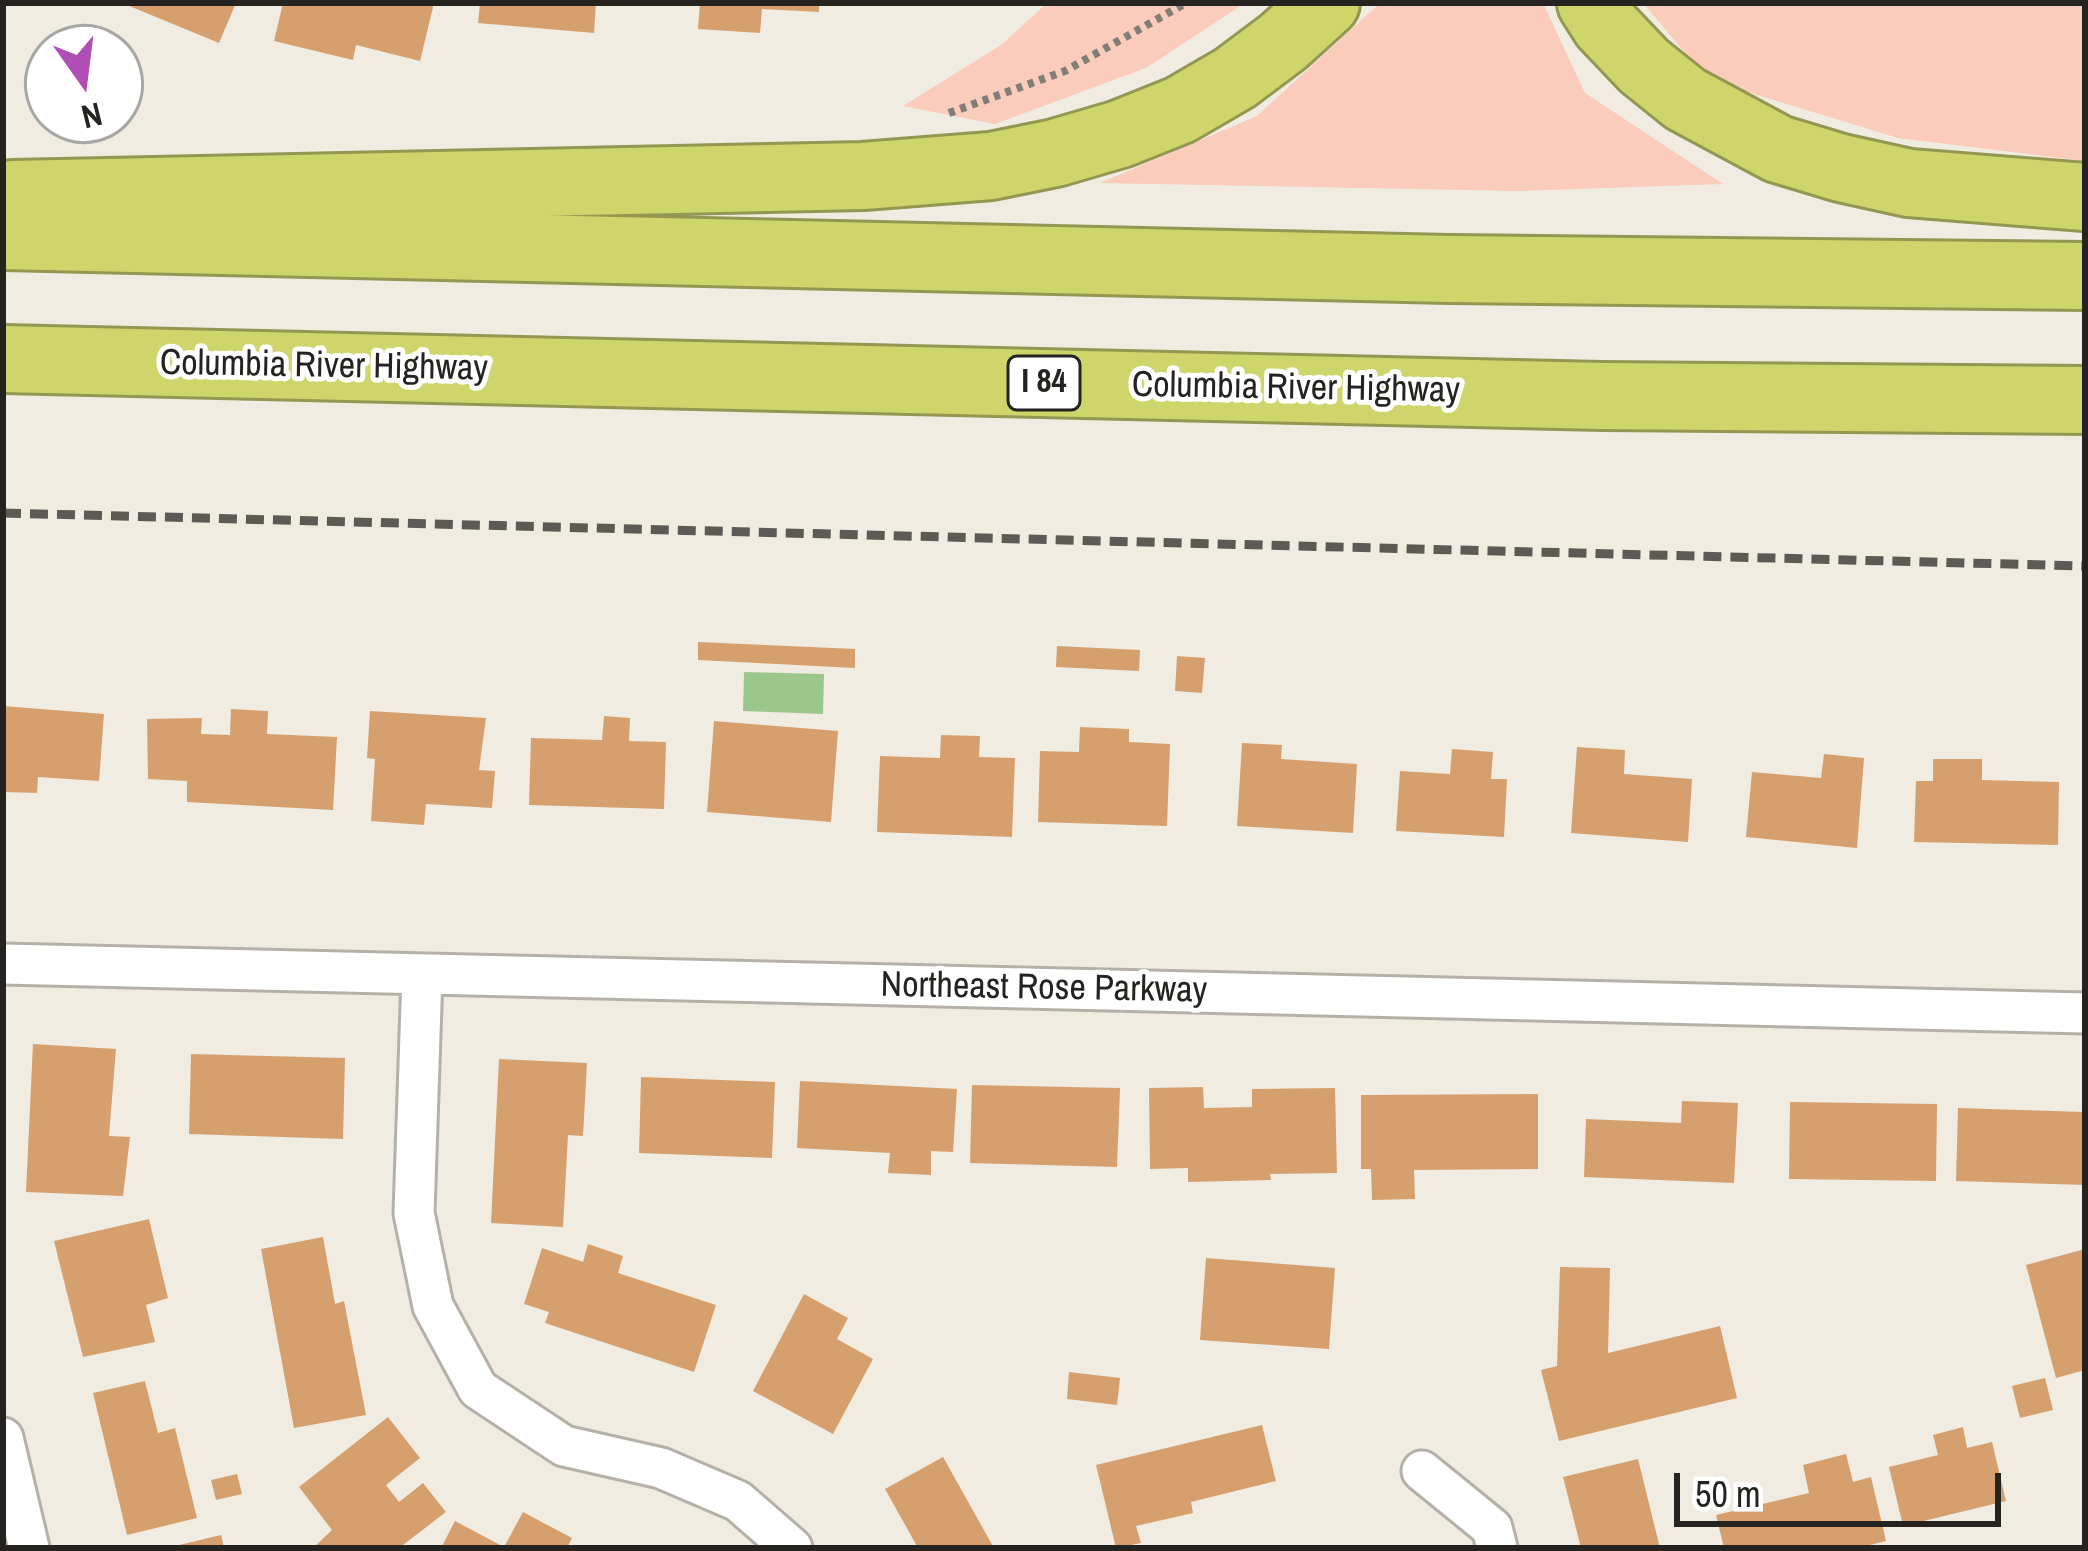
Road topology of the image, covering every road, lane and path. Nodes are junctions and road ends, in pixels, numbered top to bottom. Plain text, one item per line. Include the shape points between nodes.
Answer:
1 (1326, 3) edge
2 (1592, 3) edge
3 (3, 194) edge
4 (2085, 197) edge
5 (3, 236) edge
6 (2085, 276) edge
7 (3, 359) edge
8 (2085, 400) edge
9 (3, 964) edge
10 (422, 974) junction
11 (2085, 1013) edge
12 (3, 1438) edge
13 (1422, 1471) dead end
14 (28, 1548) edge
15 (792, 1548) edge
16 (1497, 1548) edge

1 - 3 highway via 1235,78 1180,110 1077,147 991,166 863,176
2 - 4 highway via 1605,26 1685,99 1778,149 1910,183
5 - 6 highway
7 - 8 highway, Columbia River Highway / I 84
9 - 10 street, Northeast Rose Parkway
10 - 11 street, Northeast Rose Parkway
10 - 15 street via 414,1213 433,1306 478,1389 564,1445 661,1468 738,1501
12 - 14 street
13 - 16 street via 1492,1528

